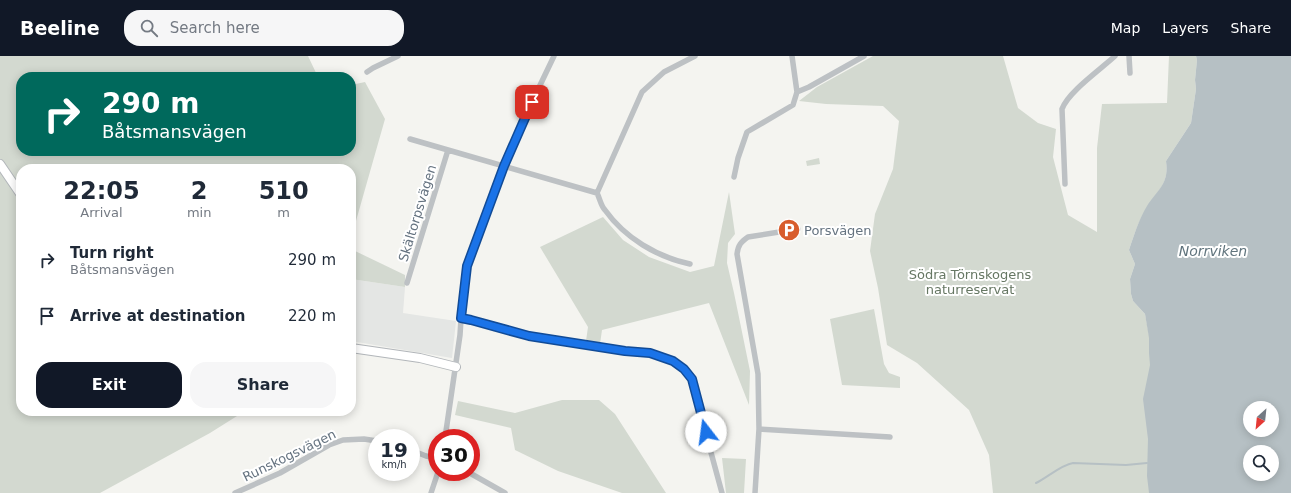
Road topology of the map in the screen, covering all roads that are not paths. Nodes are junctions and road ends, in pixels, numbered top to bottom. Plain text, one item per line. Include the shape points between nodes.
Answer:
1 (398, 56) edge
2 (554, 56) edge
3 (695, 56) edge
4 (792, 56) edge
5 (864, 56) edge
6 (1116, 56) edge
7 (1129, 56) edge
8 (367, 72) dead end
9 (1130, 73) dead end
10 (797, 92) junction
11 (410, 139) dead end
12 (448, 150) junction
13 (0, 164) edge
14 (504, 166) junction
15 (734, 177) dead end
16 (1065, 184) dead end
17 (16, 188) edge
18 (597, 193) junction
19 (798, 229) dead end
20 (690, 264) dead end
21 (407, 284) dead end
22 (461, 318) junction
23 (356, 349) edge
24 (456, 367) junction
25 (446, 429) edge
26 (759, 429) junction
27 (890, 437) dead end
28 (368, 440) edge
29 (480, 479) edge
30 (435, 481) edge
31 (235, 493) edge
32 (431, 493) edge
33 (506, 493) edge
34 (722, 493) edge
35 (755, 493) edge

1 - 8 street
2 - 14 street
3 - 18 street via 664,72 642,92
4 - 10 street
5 - 10 street
6 - 16 street via 1064,102 1062,109
7 - 9 street
10 - 15 street via 793,105 747,132
11 - 12 street, Skältorpsvägen
12 - 14 street, Skältorpsvägen
12 - 21 street, Skältorpsvägen
13 - 17 street
14 - 18 street, Skältorpsvägen
14 - 22 street via 467,266
18 - 20 street via 604,209 622,231 651,250
19 - 26 street via 748,237 741,241 738,247 737,254 758,374
22 - 24 street
22 - 34 street via 529,336 650,353 673,361 692,379
23 - 24 street via 420,358
24 - 25 street
26 - 27 street
26 - 35 street
28 - 31 street, Runskogsvägen via 343,440 329,445 280,473
29 - 33 street
30 - 32 street

